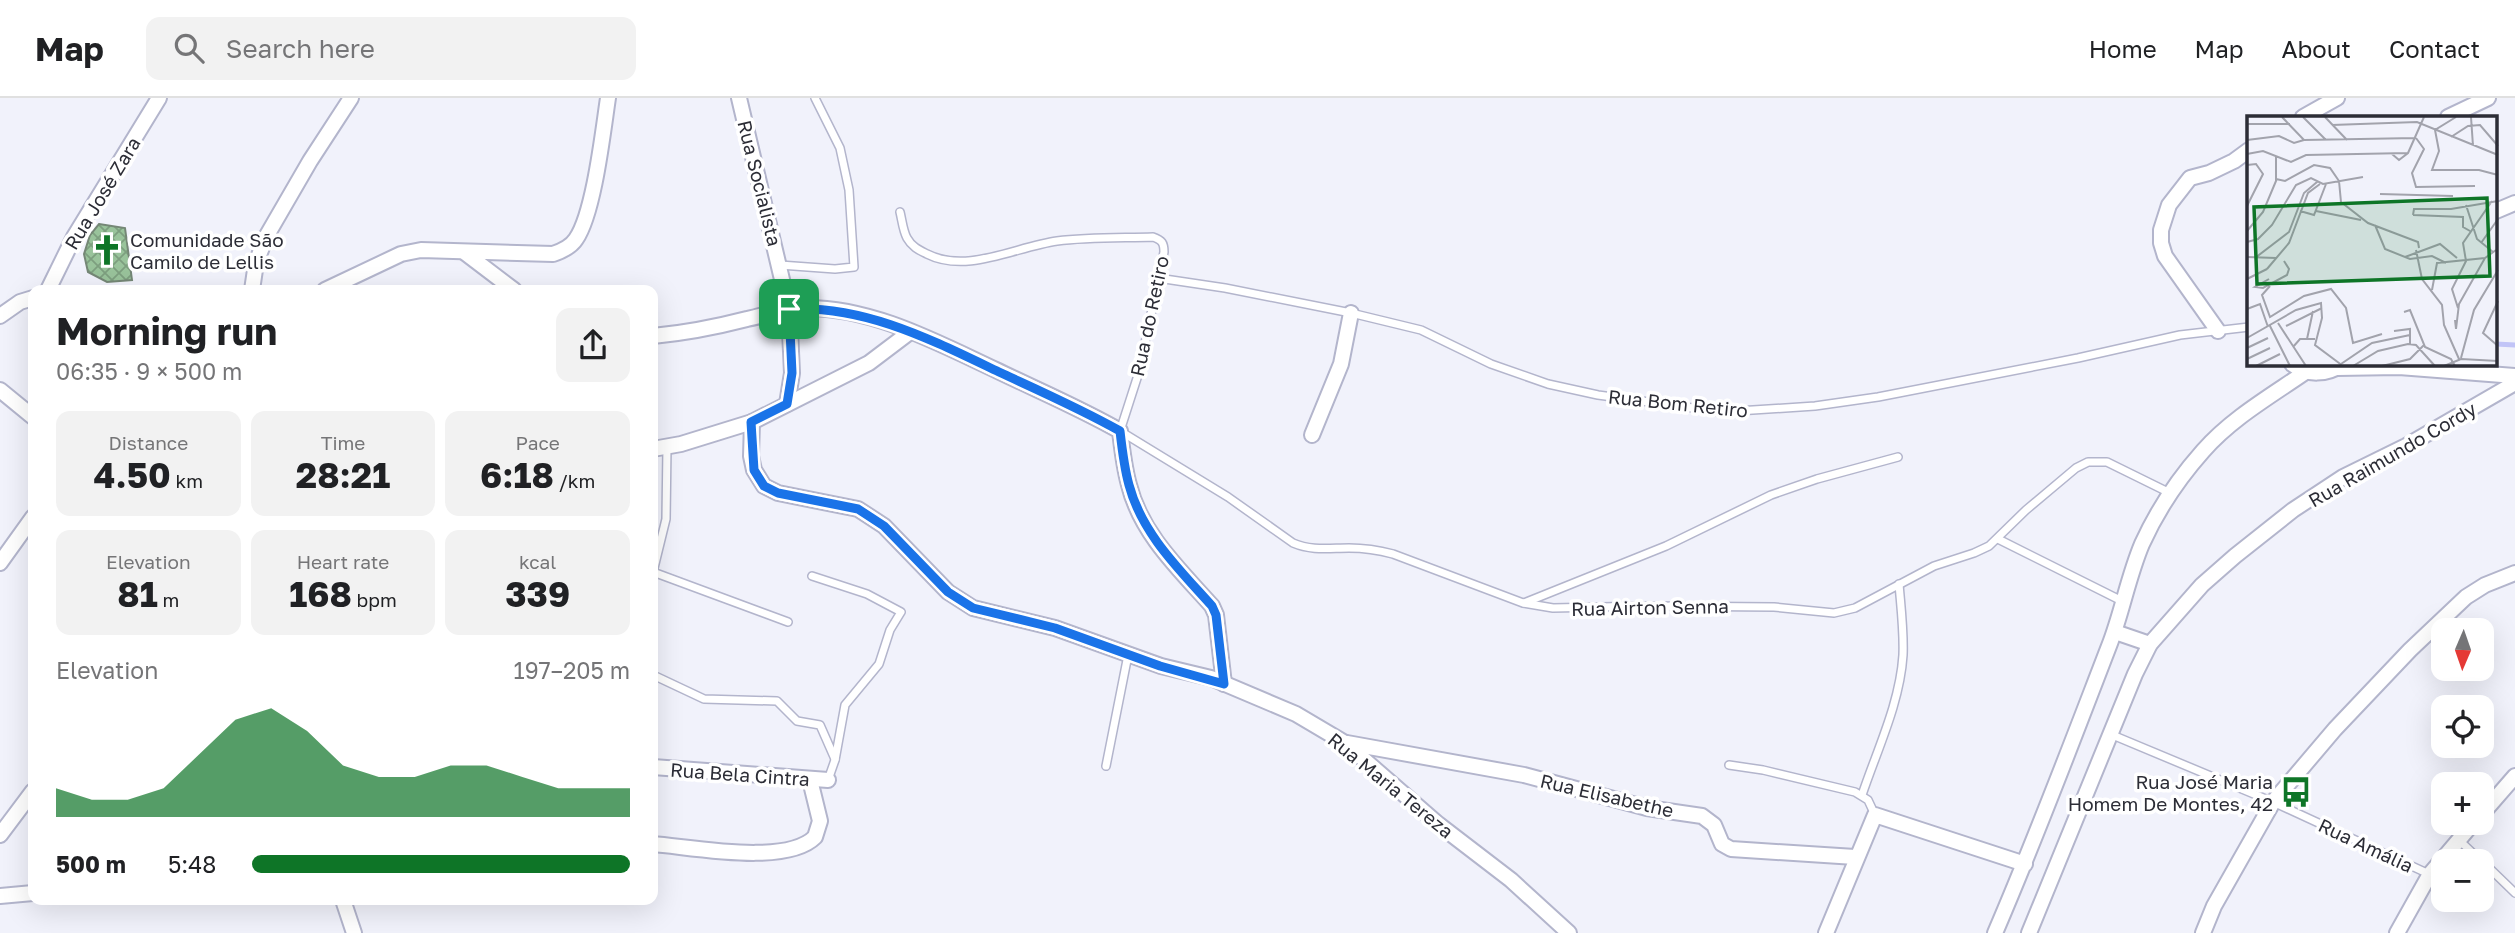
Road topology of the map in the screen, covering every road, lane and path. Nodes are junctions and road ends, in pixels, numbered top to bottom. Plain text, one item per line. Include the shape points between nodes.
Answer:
1 (159, 98) edge
2 (351, 98) edge
3 (608, 98) edge
4 (739, 98) edge
5 (815, 98) edge
6 (2337, 98) edge
7 (2488, 98) edge
8 (2305, 116) edge
9 (2450, 116) edge
10 (2247, 151) edge
11 (2515, 203) edge
12 (2498, 210) edge
13 (900, 212) dead end
14 (464, 252) junction
15 (780, 265) junction
16 (1158, 278) junction
17 (50, 285) edge
18 (253, 285) edge
19 (336, 285) edge
20 (507, 285) edge
21 (28, 300) edge
22 (789, 309) junction
23 (1351, 313) junction
24 (0, 316) edge
25 (2247, 327) edge
26 (2218, 331) junction
27 (910, 332) junction
28 (658, 335) edge
29 (2340, 366) edge
30 (2409, 366) edge
31 (2298, 368) edge
32 (2515, 376) edge
33 (2515, 383) edge
34 (0, 390) edge
35 (787, 404) junction
36 (28, 413) edge
37 (751, 422) junction
38 (1120, 431) junction
39 (1312, 435) dead end
40 (660, 448) edge
41 (1898, 457) dead end
42 (2171, 493) junction
43 (28, 524) edge
44 (1998, 539) junction
45 (658, 552) edge
46 (0, 563) edge
47 (2515, 573) edge
48 (658, 574) edge
49 (812, 576) dead end
50 (1899, 584) junction
51 (1523, 603) junction
52 (2124, 603) junction
53 (788, 622) dead end
54 (2115, 632) junction
55 (2150, 643) junction
56 (1128, 655) junction
57 (658, 678) edge
58 (1224, 684) junction
59 (2109, 734) junction
60 (1345, 743) junction
61 (835, 760) junction
62 (1729, 765) dead end
63 (1106, 766) dead end
64 (658, 767) edge
65 (2515, 776) edge
66 (810, 780) junction
67 (828, 780) joint
68 (1862, 795) junction
69 (28, 798) edge
70 (2494, 800) edge
71 (2273, 802) junction
72 (1875, 815) junction
73 (0, 835) edge
74 (2462, 835) edge
75 (2458, 839) junction
76 (658, 844) edge
77 (2468, 849) edge
78 (1855, 857) junction
79 (2025, 864) junction
80 (2494, 873) edge
81 (2430, 874) junction
82 (28, 893) edge
83 (2515, 893) edge
84 (0, 896) edge
85 (345, 905) edge
86 (354, 933) edge
87 (1569, 933) edge
88 (1826, 933) edge
89 (1995, 933) edge
90 (2029, 933) edge
91 (2203, 933) edge
92 (2397, 933) edge

1 - 17 street, Rua José Zara via 74,237
2 - 18 street via 267,237
3 - 14 street via 589,206 571,245 553,254
4 - 15 street, Rua Socialista
5 - 15 lane via 840,148 849,190 854,267
6 - 8 street
7 - 9 street
10 - 26 street via 2190,178 2169,205 2161,230 2165,256
11 - 12 street
13 - 16 lane, Rua do Retiro via 913,247 957,263 1061,240 1153,237 1164,244
14 - 19 street via 401,254
14 - 20 street
15 - 22 street, Rua Socialista
16 - 23 lane, Rua Bom Retiro
16 - 38 lane, Rua do Retiro via 1139,372
21 - 24 street
22 - 27 street via 854,313
22 - 28 street
22 - 35 street, Rua Socialista via 792,373
23 - 26 lane, Rua Bom Retiro via 1421,330 1491,364 1548,384 1722,412 1815,407 1878,397
23 - 39 street via 1341,363
25 - 26 lane, Rua Bom Retiro
27 - 35 street via 869,363
27 - 38 street
29 - 31 street via 2325,372
30 - 32 street
31 - 42 street via 2204,450
33 - 55 street, Rua Raimundo Cordy via 2343,477 2293,510 2202,585
34 - 36 street
35 - 37 street
37 - 40 street
37 - 56 street, Rua Maria Tereza via 754,470 764,486 858,509 884,526 948,592 973,608 1055,628
38 - 51 lane, Rua Airton Senna via 1293,543 1305,548 1374,549
38 - 58 street via 1129,487 1145,522 1161,550 1216,615
40 - 45 lane via 666,519
41 - 51 lane via 1771,495 1666,546
42 - 44 lane, Rua Airton Senna via 2107,462 2088,462 2026,510
42 - 52 street via 2141,546
43 - 46 street
44 - 50 lane, Rua Airton Senna via 1974,554 1934,566
44 - 52 lane
47 - 71 street via 2485,584 2445,615 2335,729
48 - 53 lane
49 - 61 lane via 867,594 901,612 879,664 845,705
50 - 51 lane, Rua Airton Senna via 1855,608 1834,613 1774,607 1578,608
50 - 68 lane via 1900,677
52 - 54 street
54 - 55 street
54 - 79 street
55 - 59 street, Rua Raimundo Cordy
56 - 58 street, Rua Maria Tereza
56 - 63 lane
57 - 61 lane via 704,699 776,701 797,721 820,725
58 - 60 street, Rua Maria Tereza via 1285,708
59 - 71 lane, Rua Amália
59 - 90 street, Rua Raimundo Cordy
60 - 78 street, Rua Elisabethe via 1524,775 1647,808 1702,816 1731,849
60 - 87 street, Rua Maria Tereza
61 - 67 lane
62 - 68 lane
64 - 66 street, Rua Bela Cintra
65 - 70 street
66 - 67 street, Rua Bela Cintra
66 - 76 street via 820,821 815,837 799,848 754,853
68 - 72 lane
69 - 73 street
71 - 81 lane, Rua Amália
71 - 91 street
72 - 78 street
72 - 79 street
74 - 75 street
75 - 77 lane
75 - 81 street
78 - 88 street
79 - 89 street
80 - 83 lane
81 - 92 street
82 - 84 street
85 - 86 street

